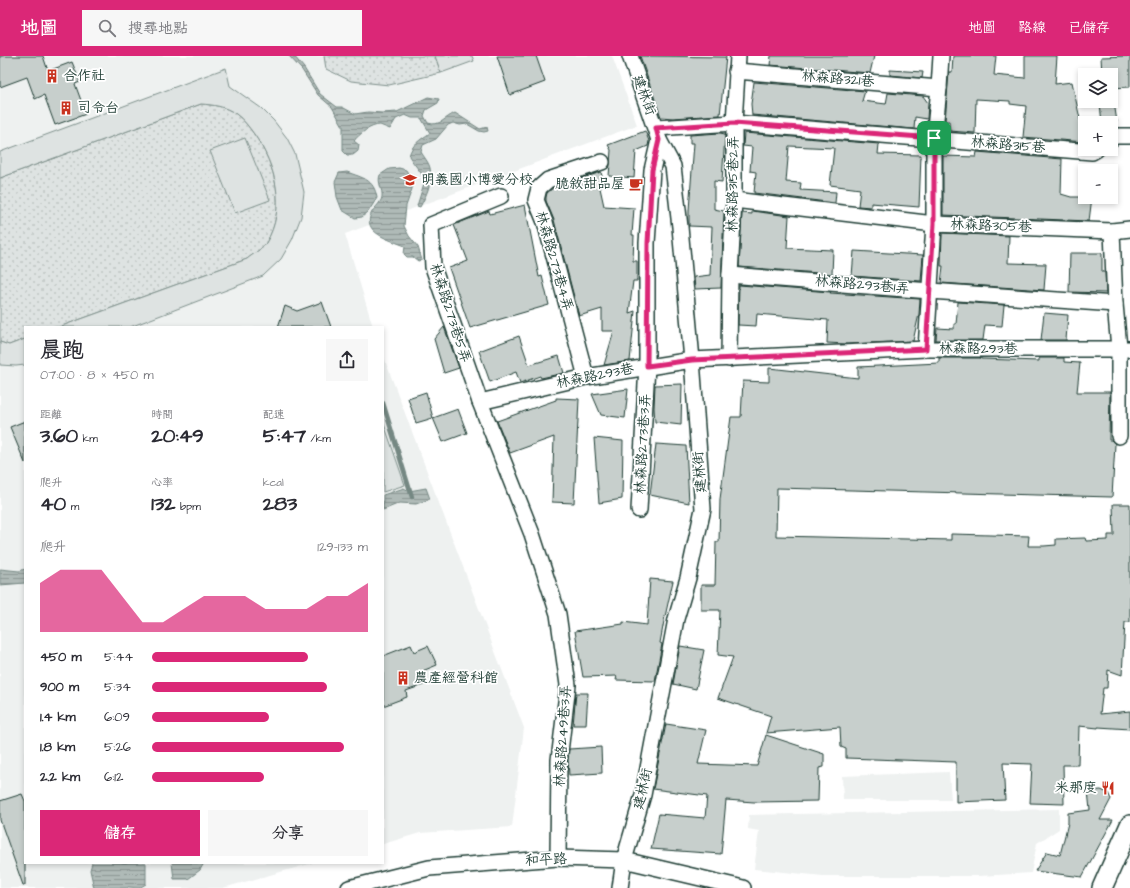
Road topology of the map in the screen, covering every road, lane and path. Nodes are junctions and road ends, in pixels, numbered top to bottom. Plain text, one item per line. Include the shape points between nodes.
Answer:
1 (630, 56) edge
2 (738, 56) edge
3 (940, 56) edge
4 (736, 71) junction
5 (939, 88) junction
6 (734, 123) junction
7 (657, 134) junction
8 (1118, 136) edge
9 (1130, 136) edge
10 (934, 138) junction
11 (1078, 151) edge
12 (602, 162) dead end
13 (501, 196) dead end
14 (734, 200) junction
15 (934, 224) junction
16 (1130, 230) edge
17 (1112, 231) junction
18 (730, 275) junction
19 (930, 291) junction
20 (1115, 304) junction
21 (926, 349) junction
22 (1125, 349) edge
23 (729, 359) junction
24 (692, 360) junction
25 (647, 366) junction
26 (586, 377) junction
27 (480, 402) junction
28 (1119, 436) dead end
29 (639, 510) dead end
30 (1130, 825) edge
31 (558, 858) junction
32 (624, 860) junction
33 (349, 888) edge
34 (620, 888) edge
35 (743, 888) edge
36 (1102, 888) edge

1 - 7 street, 建林街
2 - 4 street, 林森路315巷2弄
3 - 5 street
4 - 5 street, 林森路321巷
4 - 6 street, 林森路315巷2弄
5 - 10 street
6 - 7 street, 林森路315巷
6 - 10 street, 林森路315巷
6 - 14 street, 林森路315巷2弄
7 - 24 street, 建林街 via 673,166
7 - 25 street, 林森路273巷3弄 via 652,170 648,243
8 - 9 street
10 - 11 street, 林森路315巷
10 - 15 street
12 - 26 street, 林森路273巷4弄 via 548,180 539,188 536,200 545,222
13 - 27 street, 林森路273巷5弄 via 431,225 432,267
14 - 15 street, 林森路305巷
14 - 18 street, 林森路315巷2弄
15 - 17 street, 林森路305巷
15 - 19 street
16 - 17 street, 林森路305巷
17 - 20 street
18 - 19 street, 林森路293巷1弄
18 - 23 street, 林森路315巷2弄
19 - 20 street, 林森路293巷1弄
19 - 21 street
20 - 22 street
21 - 22 street, 林森路293巷
21 - 23 street, 林森路293巷
22 - 28 street
23 - 24 street, 林森路293巷
24 - 25 street, 林森路293巷
24 - 32 street, 建林街 via 703,509 676,619 643,795
25 - 26 street, 林森路293巷
25 - 29 street, 林森路273巷3弄
26 - 27 street, 林森路293巷
27 - 31 street, 林森路249巷3弄 via 532,534 558,614 568,685 559,760
30 - 36 street
31 - 32 street, 和平路
31 - 33 street, 和平路 via 428,868
32 - 34 street, 建林街
32 - 35 street, 和平路

